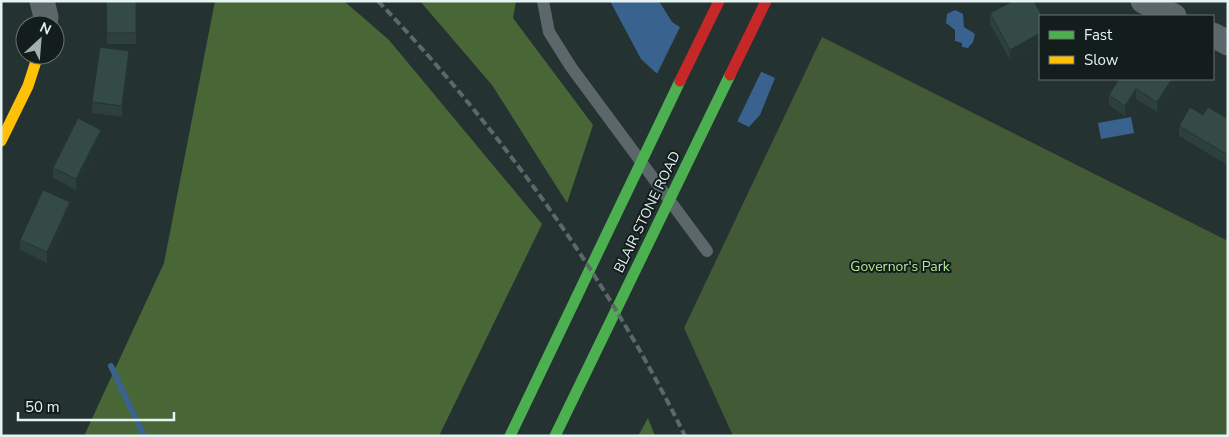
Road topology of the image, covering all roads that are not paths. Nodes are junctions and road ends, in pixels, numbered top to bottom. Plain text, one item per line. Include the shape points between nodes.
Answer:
1 (543, 1) edge
2 (719, 1) edge
3 (1143, 1) edge
4 (765, 3) edge
5 (1172, 15) edge
6 (1214, 36) edge
7 (1228, 43) edge
8 (35, 65) edge
9 (1, 141) edge
10 (706, 251) dead end
11 (510, 436) edge
12 (555, 436) edge

1 - 10 lane via 549,32 571,68
2 - 11 main road, BLAIR STONE ROAD
3 - 5 street
4 - 12 main road, BLAIR STONE ROAD
6 - 7 street
8 - 9 main road

